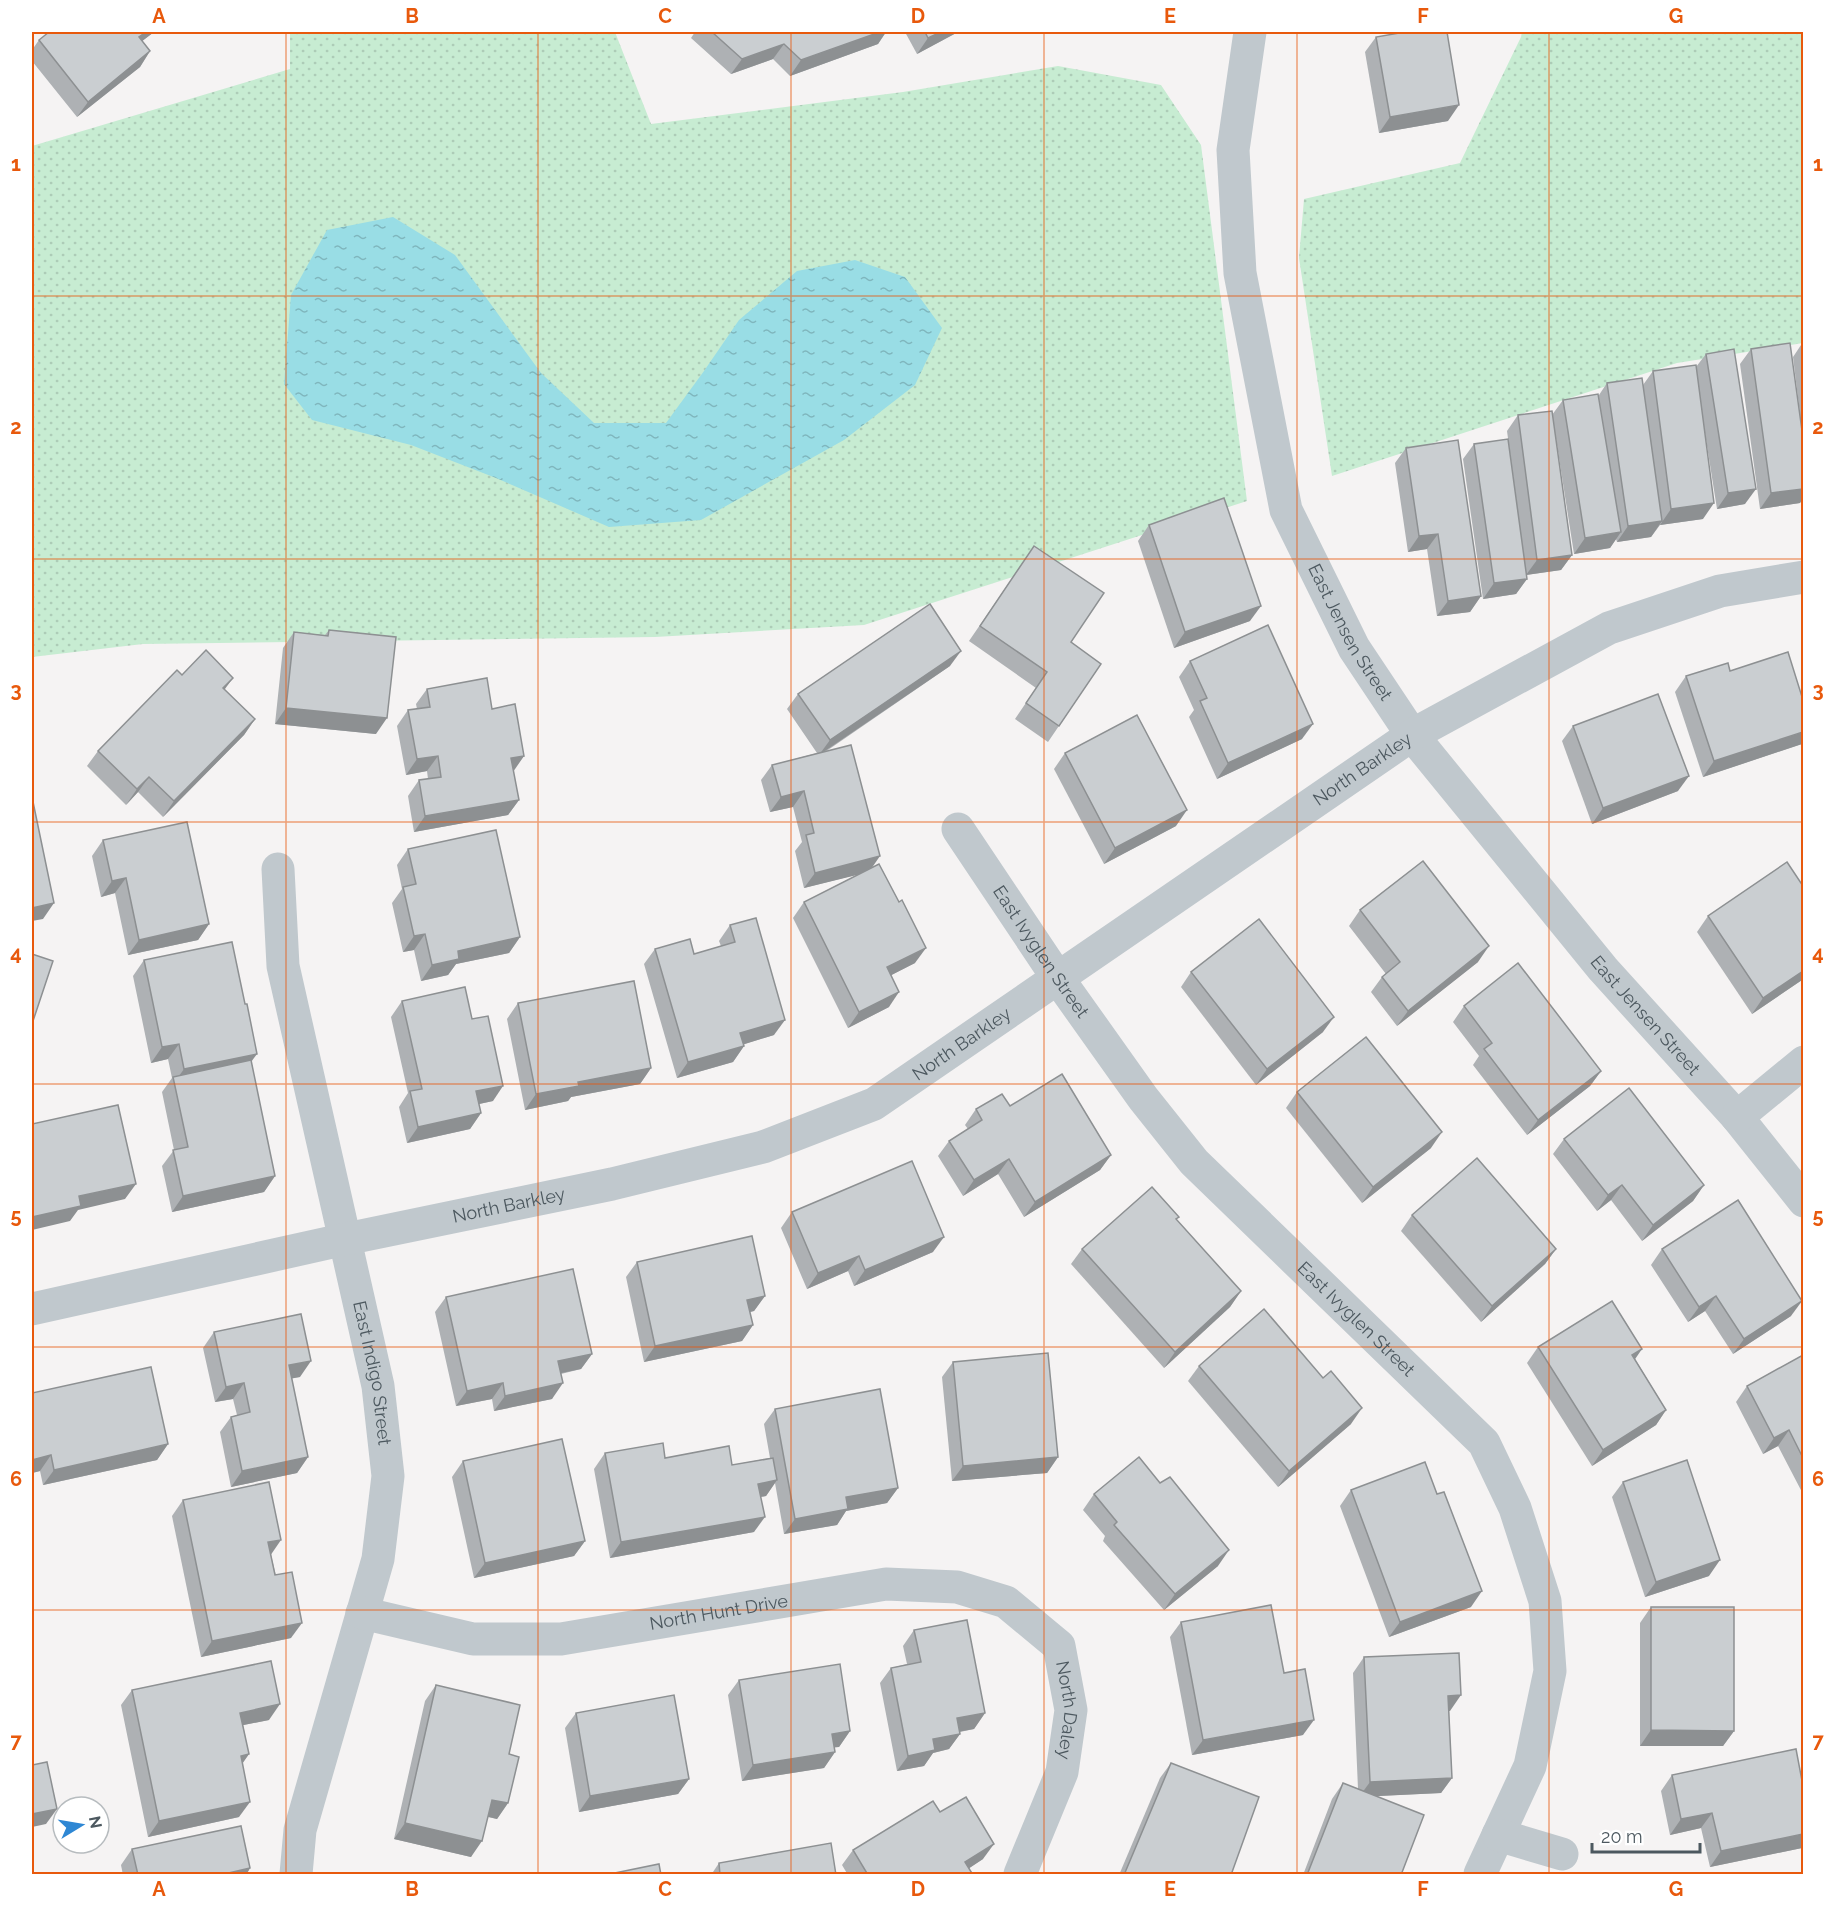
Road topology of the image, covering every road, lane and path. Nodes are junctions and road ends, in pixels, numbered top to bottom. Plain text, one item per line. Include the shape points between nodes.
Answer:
1 (1250, 32) edge
2 (1803, 576) edge
3 (1412, 735) junction
4 (958, 829) dead end
5 (278, 869) dead end
6 (1057, 977) junction
7 (1803, 1062) edge
8 (1737, 1117) junction
9 (1803, 1201) edge
10 (346, 1239) junction
11 (32, 1309) edge
12 (362, 1613) junction
13 (1059, 1646) joint
14 (1498, 1835) junction
15 (1562, 1854) dead end
16 (296, 1875) edge
17 (1020, 1875) edge
18 (1480, 1875) edge

1 - 3 street, East Jensen Street via 1233,150 1240,273 1286,510 1354,648
2 - 3 street, North Barkley via 1720,591 1609,628
3 - 6 street, North Barkley
3 - 8 street, East Jensen Street via 1604,969
4 - 6 street, East Ivyglen Street
5 - 10 street, East Indigo Street via 283,966
6 - 10 street, North Barkley via 874,1104 762,1147 612,1184
6 - 14 street, East Ivyglen Street via 1194,1162 1484,1443 1515,1508 1545,1602 1550,1671 1530,1766
7 - 8 street
8 - 9 street, East Jensen Street
10 - 11 street, North Barkley
10 - 12 street, East Indigo Street via 378,1386 388,1476 378,1559
12 - 13 street, North Hunt Drive via 473,1639 561,1639 886,1584 957,1587 1006,1602
12 - 16 street, East Indigo Street via 300,1830
13 - 17 street, North Daley via 1071,1710 1062,1772
14 - 15 street
14 - 18 street, East Ivyglen Street

